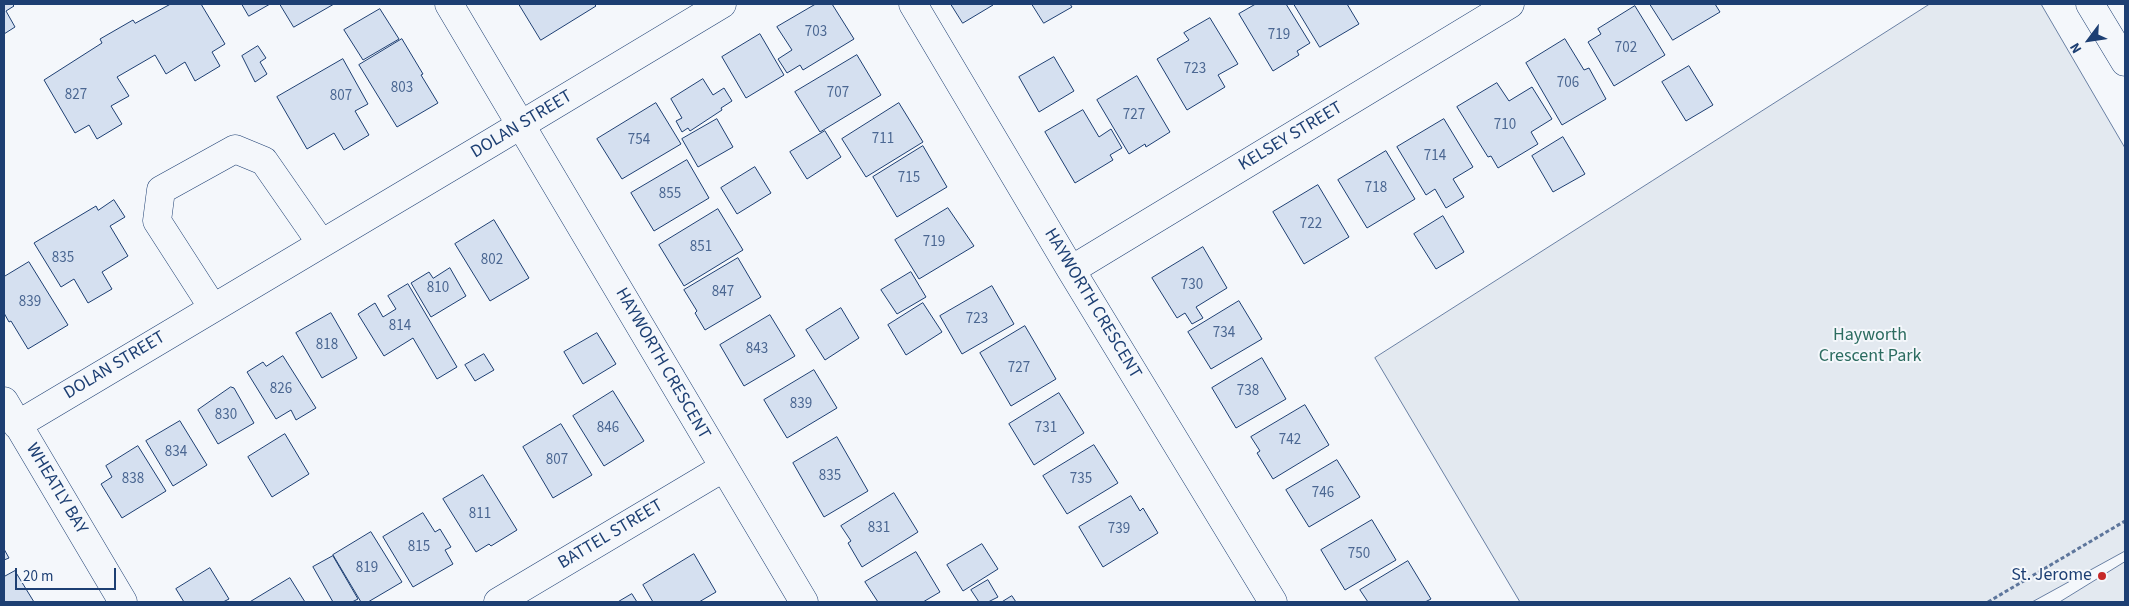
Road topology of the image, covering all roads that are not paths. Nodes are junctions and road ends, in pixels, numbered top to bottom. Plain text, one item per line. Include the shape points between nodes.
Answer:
1 (449, 4) edge
2 (722, 4) edge
3 (913, 4) edge
4 (1510, 4) edge
5 (2090, 4) edge
6 (2125, 62) edge
7 (522, 126) junction
8 (321, 243) junction
9 (1071, 270) junction
10 (213, 308) junction
11 (4, 401) edge
12 (17, 425) junction
13 (724, 468) junction
14 (123, 602) edge
15 (498, 602) edge
16 (804, 602) edge
17 (1273, 602) edge

1 - 7 street, HAYWORTH CRESCENT
2 - 7 street, DOLAN STREET
3 - 9 street, HAYWORTH CRESCENT
4 - 9 street, KELSEY STREET
5 - 6 street
7 - 8 street, DOLAN STREET
7 - 13 street, HAYWORTH CRESCENT
8 - 10 street, DOLAN STREET
8 - 10 street via 264,161 235,149 161,190 157,221
9 - 17 street, HAYWORTH CRESCENT
10 - 12 street, DOLAN STREET
11 - 12 street, WHEATLY BAY
12 - 14 street, WHEATLY BAY
13 - 15 street, BATTEL STREET
13 - 16 street, HAYWORTH CRESCENT

